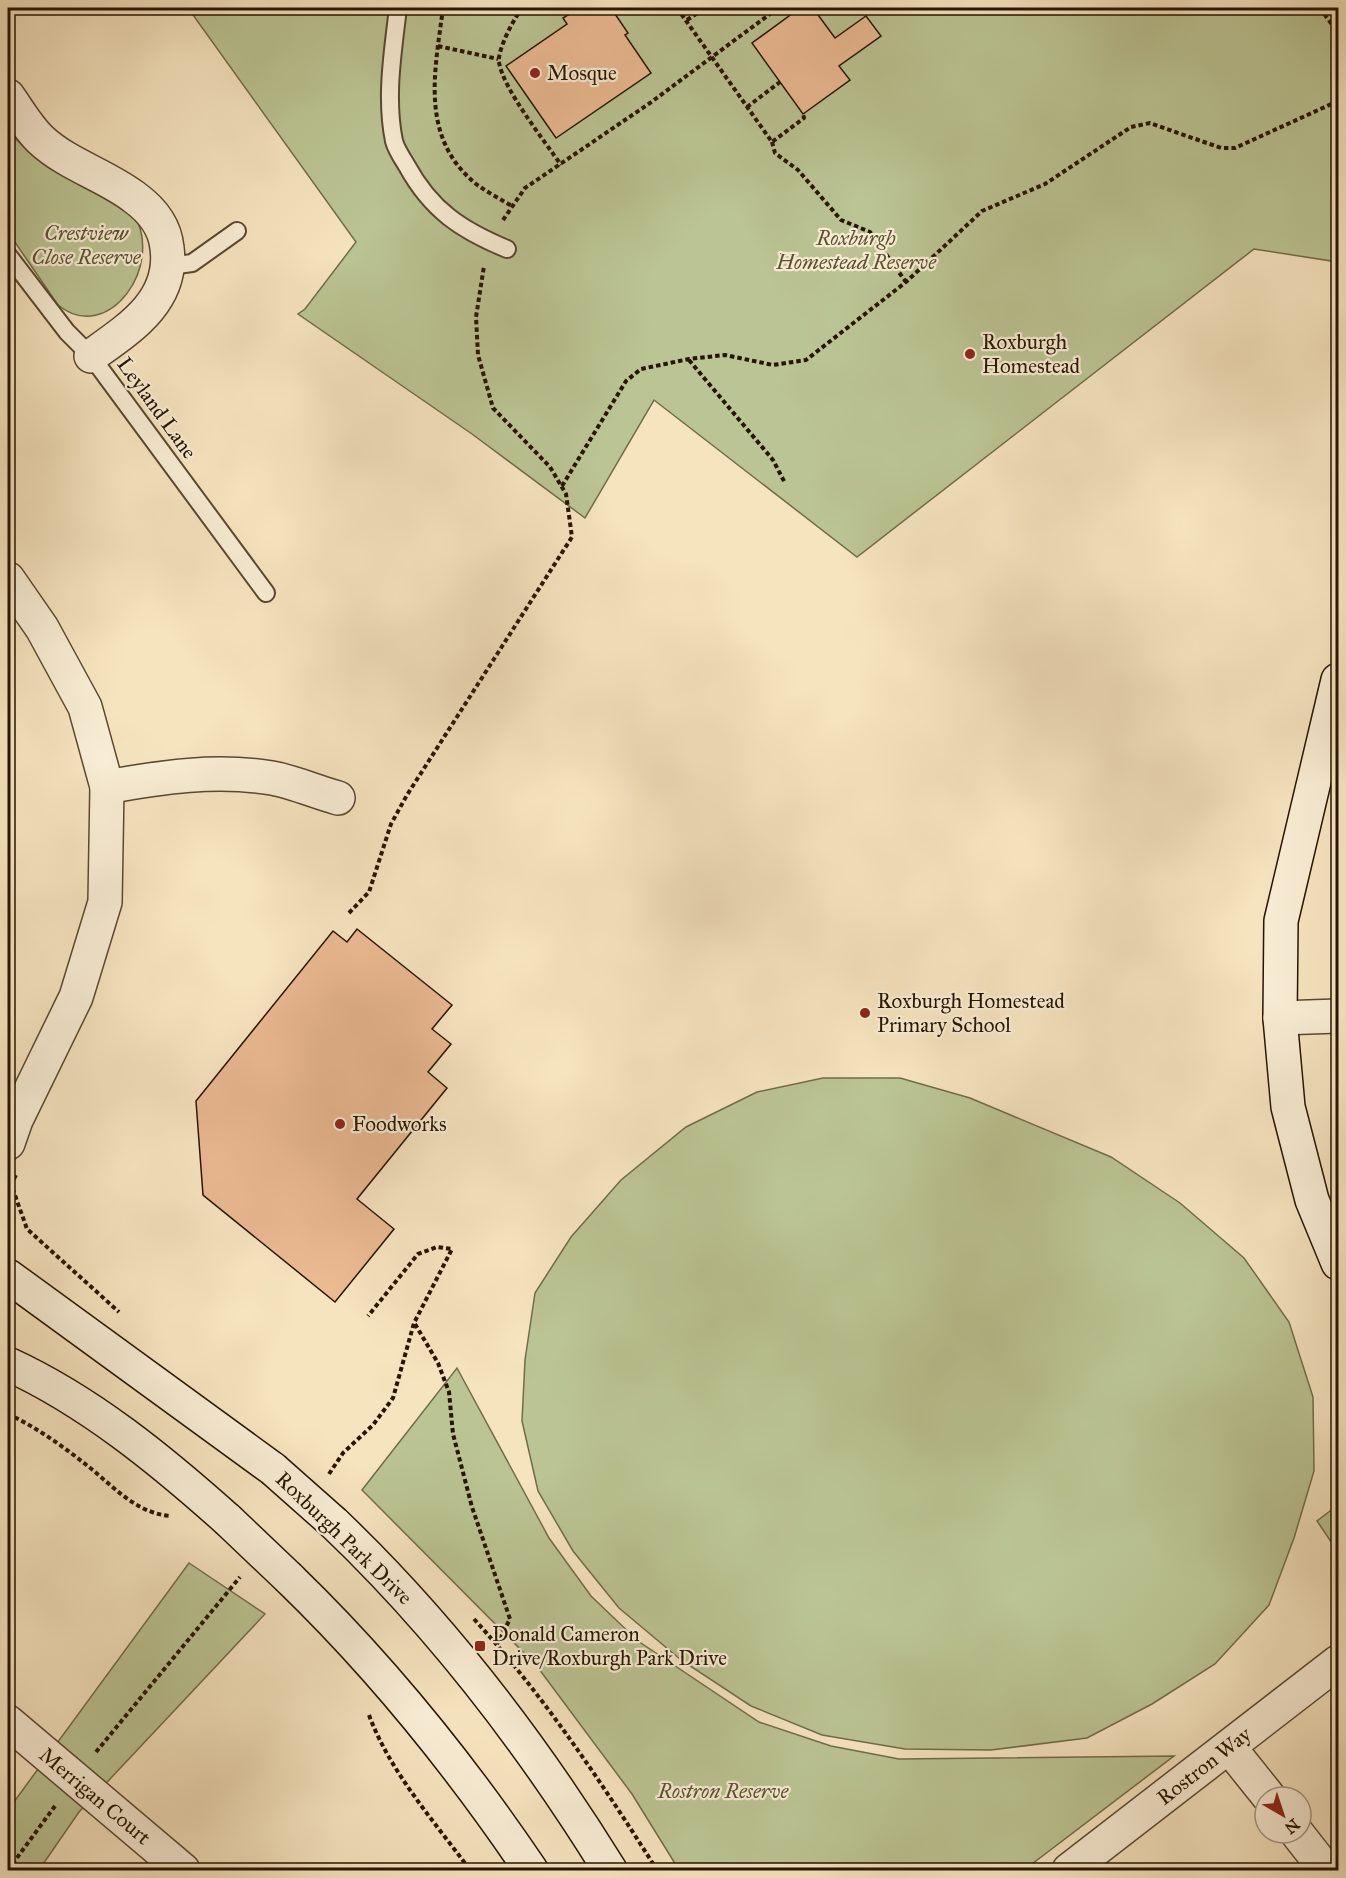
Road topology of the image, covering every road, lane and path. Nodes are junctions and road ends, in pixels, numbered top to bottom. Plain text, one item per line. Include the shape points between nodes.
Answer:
1 (398, 8) edge
2 (443, 8) edge
3 (523, 8) edge
4 (677, 8) edge
5 (705, 8) edge
6 (778, 8) edge
7 (1320, 8) edge
8 (687, 20) junction
9 (1338, 33) edge
10 (438, 46) junction
11 (712, 56) junction
12 (498, 59) junction
13 (780, 82) dead end
14 (8, 96) edge
15 (1338, 101) edge
16 (747, 107) junction
17 (803, 114) dead end
18 (772, 142) junction
19 (561, 165) junction
20 (512, 206) junction
21 (237, 231) dead end
22 (499, 245) junction
23 (8, 255) edge
24 (170, 266) junction
25 (906, 282) junction
26 (91, 356) junction
27 (689, 359) junction
28 (785, 483) dead end
29 (562, 486) junction
30 (8, 579) edge
31 (266, 593) dead end
32 (1338, 680) edge
33 (107, 787) junction
34 (338, 798) dead end
35 (349, 913) dead end
36 (1338, 1016) edge
37 (1280, 1018) junction
38 (47, 1057) junction
39 (8, 1102) edge
40 (14, 1155) edge
41 (1338, 1263) edge
42 (8, 1276) edge
43 (126, 1318) dead end
44 (414, 1323) dead end
45 (8, 1364) edge
46 (8, 1414) edge
47 (180, 1517) dead end
48 (1338, 1662) edge
49 (368, 1713) dead end
50 (8, 1722) edge
51 (1229, 1747) junction
52 (1259, 1785) edge
53 (1306, 1845) edge
54 (183, 1870) edge
55 (470, 1870) edge
56 (531, 1870) edge
57 (610, 1870) edge
58 (657, 1870) edge
59 (1069, 1870) edge
60 (1326, 1870) edge

1 - 22 lane via 390,108 394,143 438,210 468,232
2 - 10 path
3 - 12 path
4 - 8 path
5 - 8 path
6 - 11 path
7 - 9 path
8 - 11 path
10 - 12 path
10 - 20 path via 433,88 437,123 448,148 476,183
11 - 16 path
11 - 19 path
12 - 19 path via 504,78
13 - 16 path
14 - 24 street via 40,139 77,166 132,195 152,213 166,235
15 - 25 path via 1235,148 1221,148 1150,123 1131,127 1053,180 982,212
16 - 18 path
17 - 18 path via 804,118
18 - 25 path via 775,153 798,170 841,220 870,232
19 - 20 path via 525,188
20 - 22 path
21 - 24 lane via 192,263
22 - 29 path via 479,280 478,355 493,408 550,467
23 - 26 lane, Leyland Lane via 67,332
24 - 26 street via 161,291 143,315
25 - 27 path via 806,360 773,365 725,355
26 - 31 lane, Leyland Lane
27 - 28 path via 773,460
27 - 29 path via 641,369 626,381
29 - 35 path via 572,537 407,795 390,825 369,892
30 - 33 street via 42,628 85,707
32 - 37 street via 1281,921
33 - 34 street via 163,777 214,774 273,778
33 - 38 street via 105,902 76,997
36 - 37 street
37 - 41 street via 1288,1107 1312,1200
38 - 39 street
38 - 40 street
40 - 43 path via 11,1185 27,1229
42 - 57 street, Roxburgh Park Drive, bridge via 273,1469 377,1564 447,1641 558,1789
44 - 58 path via 438,1363 449,1392 453,1434 472,1508 510,1619 496,1644 549,1711
45 - 56 street, bridge via 113,1426 228,1520 330,1617 446,1752
46 - 47 path via 88,1466 137,1506 158,1515
48 - 51 street, Rostron Way
49 - 55 path via 376,1735 406,1783
50 - 54 street, Merrigan Court
51 - 52 street
51 - 59 street, Rostron Way
53 - 60 street

